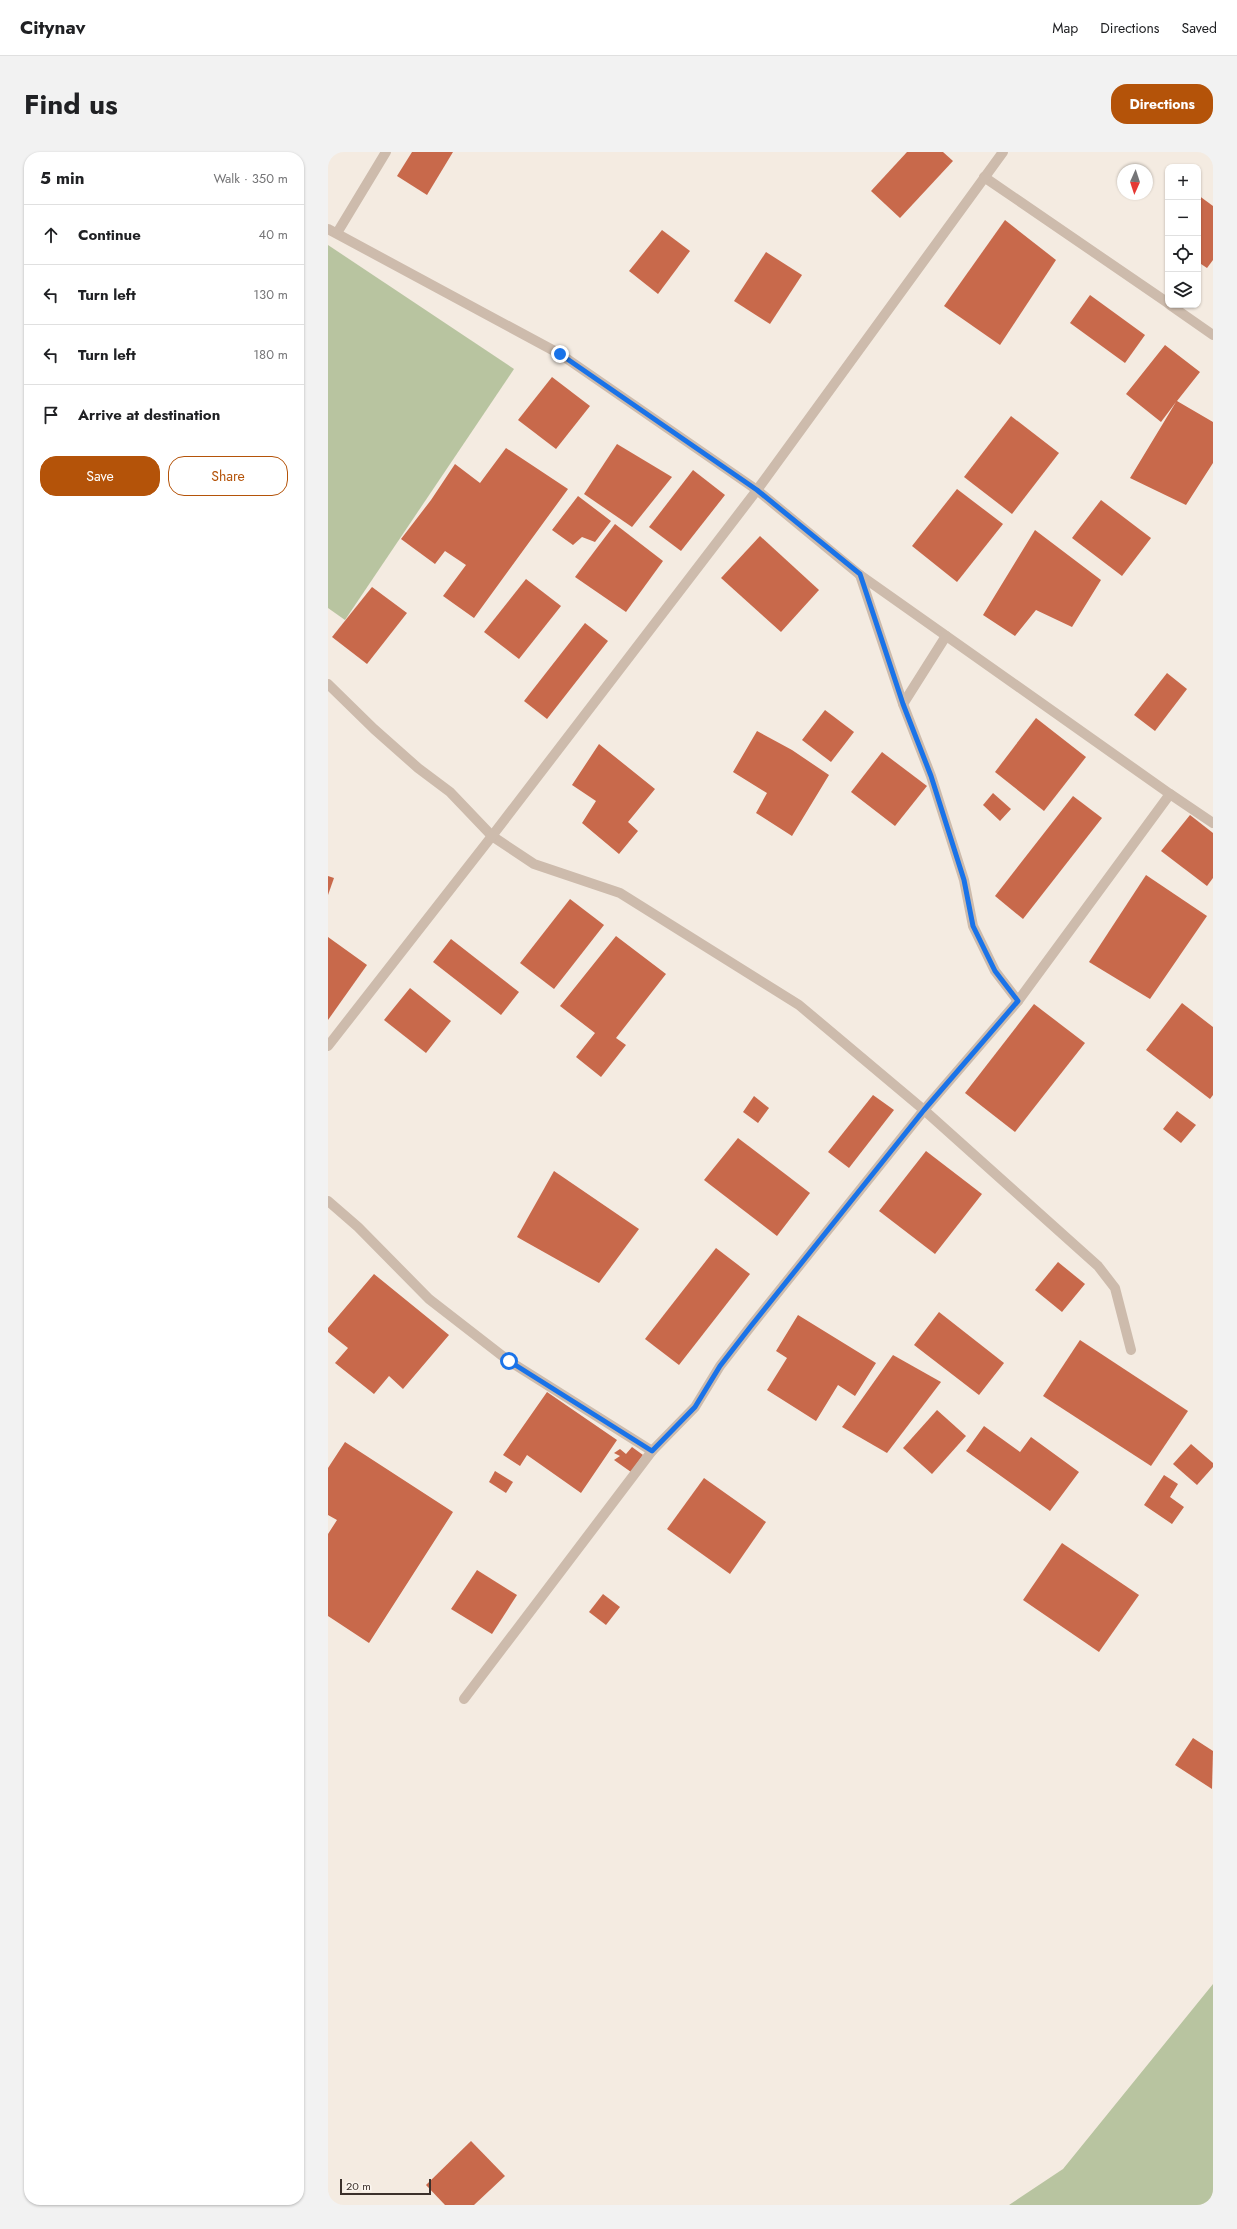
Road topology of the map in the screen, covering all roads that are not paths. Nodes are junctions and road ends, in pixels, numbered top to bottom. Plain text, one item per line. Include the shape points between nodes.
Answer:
1 (386, 152) edge
2 (999, 153) edge
3 (984, 177) junction
4 (333, 231) edge
5 (1165, 301) edge
6 (1175, 308) edge
7 (1213, 334) edge
8 (757, 490) junction
9 (860, 574) junction
10 (946, 636) junction
11 (328, 684) edge
12 (903, 704) junction
13 (1170, 794) junction
14 (1213, 823) edge
15 (492, 836) junction
16 (1018, 1001) junction
17 (328, 1046) edge
18 (924, 1110) junction
19 (328, 1201) edge
20 (1131, 1350) dead end
21 (652, 1451) junction
22 (464, 1699) dead end

1 - 4 street
2 - 3 street
3 - 5 street
3 - 8 street
4 - 8 street via 560,354
6 - 7 street
8 - 9 street
8 - 15 street
9 - 10 street
9 - 12 street
10 - 12 street
10 - 13 street
11 - 15 street via 418,768 450,792
12 - 16 street via 931,776 964,880 973,926 995,971
13 - 14 street
13 - 16 street
15 - 17 street
15 - 18 street via 534,864 620,893 799,1005
16 - 18 street
18 - 20 street via 1098,1266 1115,1288
18 - 21 street via 720,1366 695,1407
19 - 21 street via 358,1227 429,1299 509,1361
21 - 22 street

